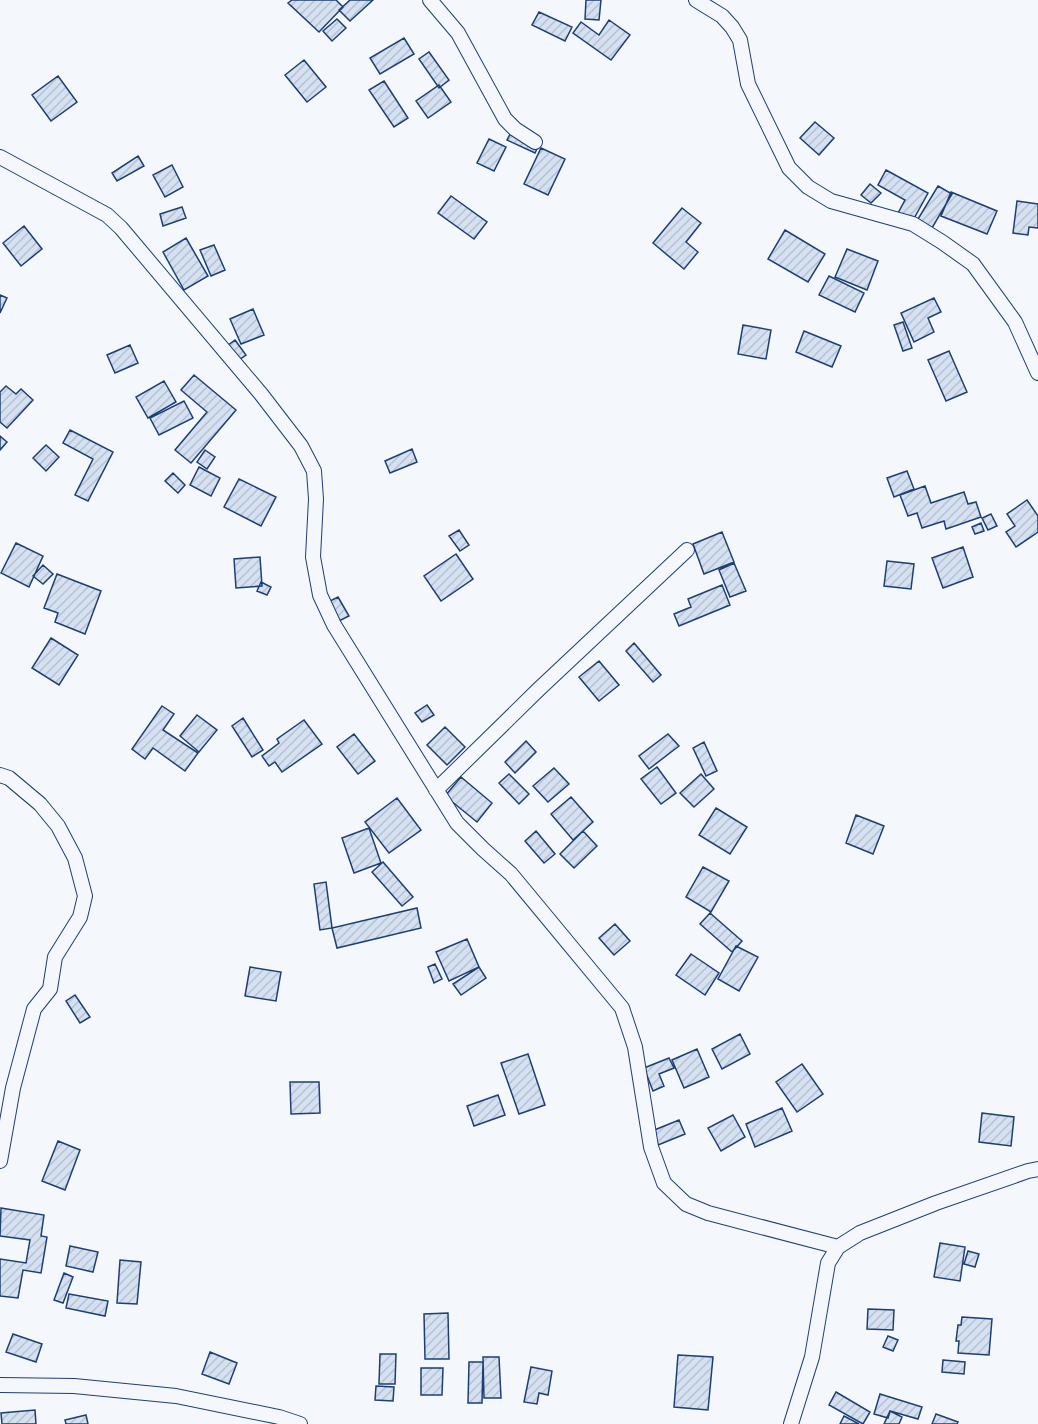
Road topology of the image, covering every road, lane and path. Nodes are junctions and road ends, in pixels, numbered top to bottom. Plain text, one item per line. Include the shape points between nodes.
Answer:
1 (430, 0) edge
2 (696, 0) edge
3 (535, 142) dead end
4 (0, 157) edge
5 (1038, 373) edge
6 (687, 550) dead end
7 (0, 775) edge
8 (436, 790) junction
9 (0, 1161) edge
10 (1038, 1169) edge
11 (838, 1247) junction
12 (0, 1385) edge
13 (300, 1424) edge
14 (791, 1424) edge

1 - 3 street via 458,33 505,119
2 - 5 street via 722,16 740,40 748,84 789,168 808,187 831,201 913,224 973,264 1015,322
4 - 8 street via 107,215 121,228 301,446 314,471 313,557 320,595 334,625
6 - 8 street
7 - 9 street via 40,804 58,826 75,858 85,896 80,917 55,957 50,989 34,1009 13,1088
8 - 11 street via 458,823 512,874 622,1008 635,1047 651,1147 664,1183 686,1204 708,1213
10 - 11 street via 925,1207 860,1233
11 - 14 street via 828,1263 812,1357
12 - 13 street via 74,1386 176,1396

